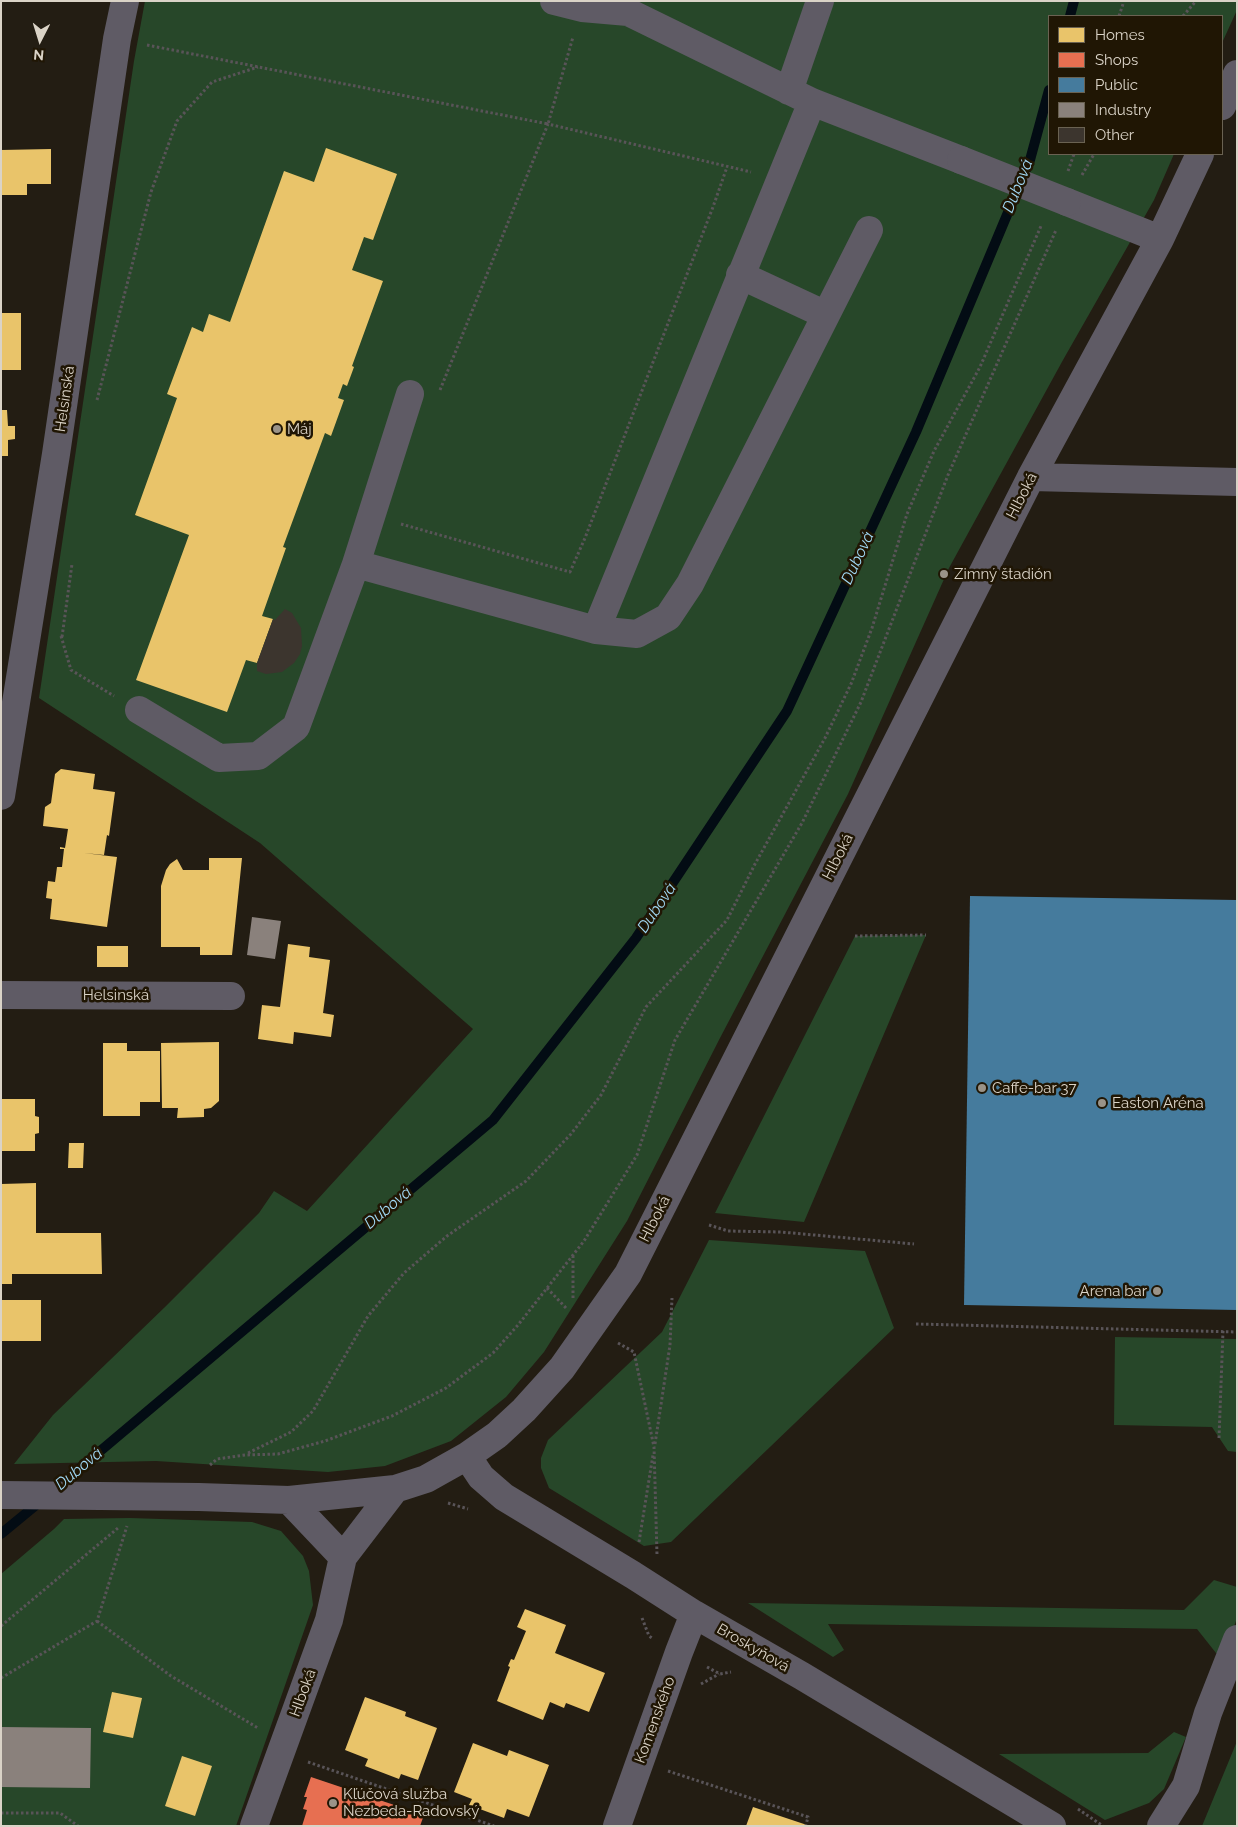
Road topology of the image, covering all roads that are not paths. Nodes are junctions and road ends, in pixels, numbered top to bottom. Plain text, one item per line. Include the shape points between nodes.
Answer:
1 (124, 1) edge
2 (554, 1) edge
3 (820, 1) edge
4 (624, 6) edge
5 (1237, 74) edge
6 (800, 96) junction
7 (1223, 104) edge
8 (1223, 117) edge
9 (1237, 118) edge
10 (1200, 155) edge
11 (869, 230) dead end
12 (1160, 239) junction
13 (740, 276) junction
14 (826, 315) junction
15 (410, 394) dead end
16 (1032, 477) junction
17 (1237, 482) edge
18 (356, 564) junction
19 (596, 630) junction
20 (139, 710) road end
21 (2, 781) edge
22 (1, 995) edge
23 (231, 996) dead end
24 (467, 1456) junction
25 (395, 1490) junction
26 (1, 1495) edge
27 (288, 1500) junction
28 (343, 1557) junction
29 (694, 1614) junction
30 (1237, 1639) edge
31 (254, 1826) edge
32 (617, 1826) edge
33 (1052, 1826) edge
34 (1161, 1826) edge

1 - 21 street, Helsinská via 56,454
2 - 4 street via 582,8
3 - 6 street
4 - 6 street
5 - 7 street
6 - 12 street, bridge
6 - 13 street via 782,173
8 - 9 street
10 - 12 street, Hlboká
11 - 14 street
12 - 16 street, Hlboká
13 - 14 street
13 - 19 street
14 - 19 street via 690,584 668,617 637,634
15 - 18 street
16 - 17 street
16 - 24 street, Hlboká via 628,1274 562,1368 524,1410
18 - 19 street
18 - 20 street via 296,726 258,756 219,758
22 - 23 street, Helsinská
24 - 25 street, Hlboká
24 - 29 street, Broskyňová via 481,1477 504,1497
25 - 27 street, Hlboká
25 - 28 street, Hlboká
26 - 27 street, Hlboká via 124,1507
27 - 28 street
28 - 31 street, Hlboká via 329,1620
29 - 32 street, Komenského
29 - 33 street, Broskyňová
30 - 34 street via 1208,1713 1186,1786

